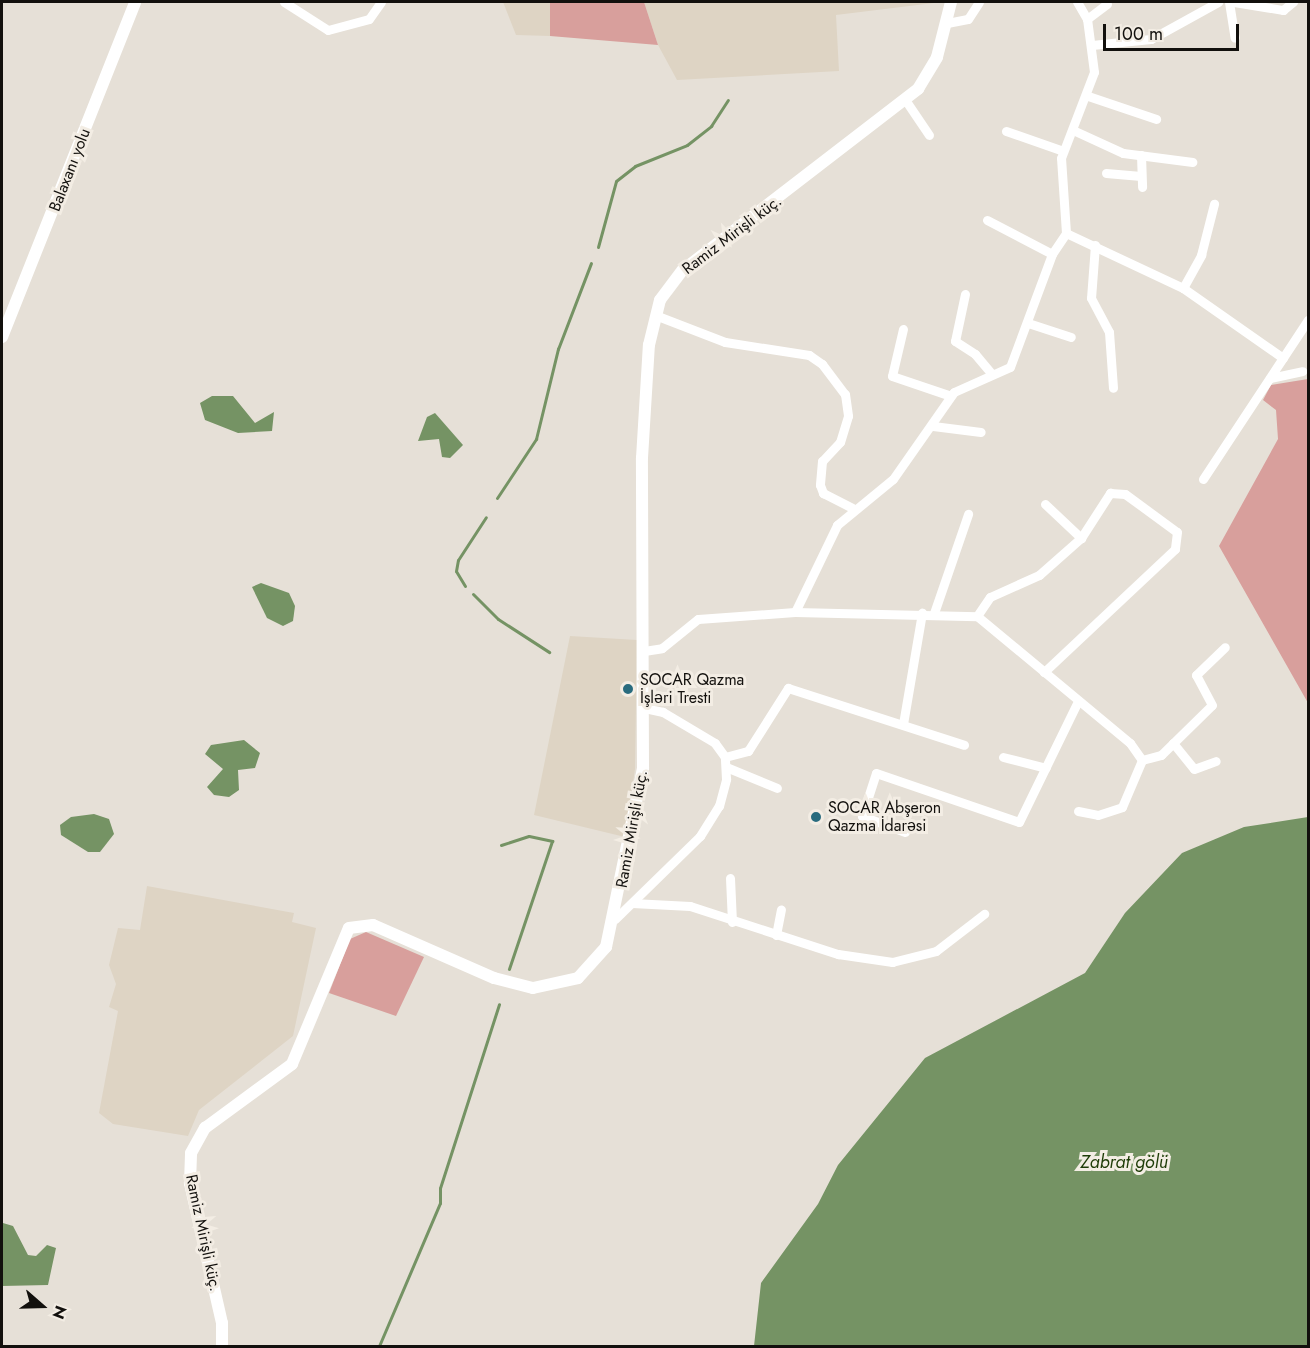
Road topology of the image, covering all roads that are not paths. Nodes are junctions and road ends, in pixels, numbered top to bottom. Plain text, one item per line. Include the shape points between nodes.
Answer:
1 (135, 2) edge
2 (284, 2) edge
3 (381, 2) edge
4 (951, 2) edge
5 (979, 2) edge
6 (1077, 2) edge
7 (1218, 2) edge
8 (1229, 2) edge
9 (1234, 2) edge
10 (1293, 2) edge
11 (1107, 4) dead end
12 (1087, 19) junction
13 (947, 23) junction
14 (1235, 38) dead end
15 (1092, 45) junction
16 (1088, 96) junction
17 (906, 101) junction
18 (1156, 119) dead end
19 (1006, 131) dead end
20 (1075, 131) junction
21 (929, 135) dead end
22 (1063, 151) junction
23 (1141, 155) junction
24 (1192, 162) dead end
25 (1106, 173) dead end
26 (1138, 176) junction
27 (1142, 187) dead end
28 (1214, 204) dead end
29 (987, 220) dead end
30 (1066, 232) junction
31 (1095, 245) junction
32 (1052, 254) junction
33 (1183, 288) junction
34 (965, 294) dead end
35 (655, 315) junction
36 (1308, 320) edge
37 (1028, 323) junction
38 (903, 329) dead end
39 (2, 337) edge
40 (1071, 337) dead end
41 (1283, 358) junction
42 (1302, 371) dead end
43 (992, 374) junction
44 (1270, 378) junction
45 (1113, 388) dead end
46 (951, 396) junction
47 (933, 426) junction
48 (981, 432) dead end
49 (1203, 479) dead end
50 (1045, 504) dead end
51 (852, 508) junction
52 (968, 514) dead end
53 (1081, 538) junction
54 (795, 612) junction
55 (922, 613) junction
56 (934, 613) junction
57 (977, 615) junction
58 (1225, 647) dead end
59 (644, 651) junction
60 (1044, 672) junction
61 (1077, 703) junction
62 (644, 708) junction
63 (903, 724) junction
64 (1173, 743) junction
65 (964, 746) dead end
66 (1003, 757) dead end
67 (1142, 760) junction
68 (1216, 761) dead end
69 (726, 762) junction
70 (1046, 768) junction
71 (777, 788) dead end
72 (1078, 811) dead end
73 (905, 832) dead end
74 (730, 878) dead end
75 (632, 903) junction
76 (781, 909) dead end
77 (984, 914) dead end
78 (615, 920) junction
79 (732, 922) junction
80 (776, 935) junction
81 (222, 1347) edge

1 - 39 street, Balaxanı yolu
2 - 3 street via 328,30 369,19
4 - 13 street, Ramiz Mirişli küç.
5 - 13 street via 969,19
6 - 12 street
7 - 15 street via 1151,39
8 - 14 street
9 - 10 street via 1283,10
11 - 12 street
12 - 15 street
13 - 17 street, Ramiz Mirişli küç. via 932,68
15 - 16 street
16 - 18 street
16 - 20 street
17 - 21 street
17 - 35 street, Ramiz Mirişli küç. via 683,270
19 - 22 street
20 - 22 street
20 - 23 street via 1105,148
22 - 30 street
23 - 24 street
23 - 26 street
25 - 26 street
26 - 27 street
28 - 33 street via 1201,255
29 - 32 street
30 - 31 street
30 - 32 street
31 - 33 street
31 - 45 street via 1091,298 1109,332
32 - 37 street
33 - 41 street
34 - 43 street via 954,341 975,354
35 - 51 street via 725,342 809,355 822,364 845,394 848,416 840,442 822,461 820,484 823,493
35 - 59 street, Ramiz Mirişli küç. via 642,458
36 - 41 street
37 - 40 street
37 - 43 street via 1010,367
38 - 46 street via 892,376
41 - 44 street
42 - 44 street
43 - 46 street
44 - 49 street
46 - 47 street
47 - 48 street
47 - 51 street via 893,479
50 - 53 street
51 - 54 street via 824,544
52 - 56 street
53 - 57 street via 1039,574 990,597
53 - 60 street via 1110,493 1125,494 1179,539
54 - 55 street
54 - 59 street via 698,619 662,648
55 - 56 street
55 - 63 street
56 - 57 street
57 - 60 street
58 - 64 street via 1196,675 1212,705
59 - 62 street, Ramiz Mirişli küç.
60 - 61 street
61 - 67 street via 1130,743
61 - 70 street
62 - 69 street via 715,743
62 - 78 street, Ramiz Mirişli küç. via 639,800
63 - 65 street
63 - 69 street via 788,688 748,751
64 - 67 street via 1161,755
64 - 68 street via 1194,769
66 - 70 street
67 - 72 street via 1122,807 1098,815
69 - 71 street
69 - 75 street via 723,794 708,826
70 - 73 street via 1019,822 876,773 862,816
74 - 79 street
75 - 78 street
75 - 79 street via 679,903
76 - 80 street
77 - 80 street via 936,951 907,961 859,959
78 - 81 street, Ramiz Mirişli küç. via 606,947 585,972 569,983 541,988 494,978 373,925 349,928 292,1064 205,1128 191,1153 190,1183 222,1323
79 - 80 street

